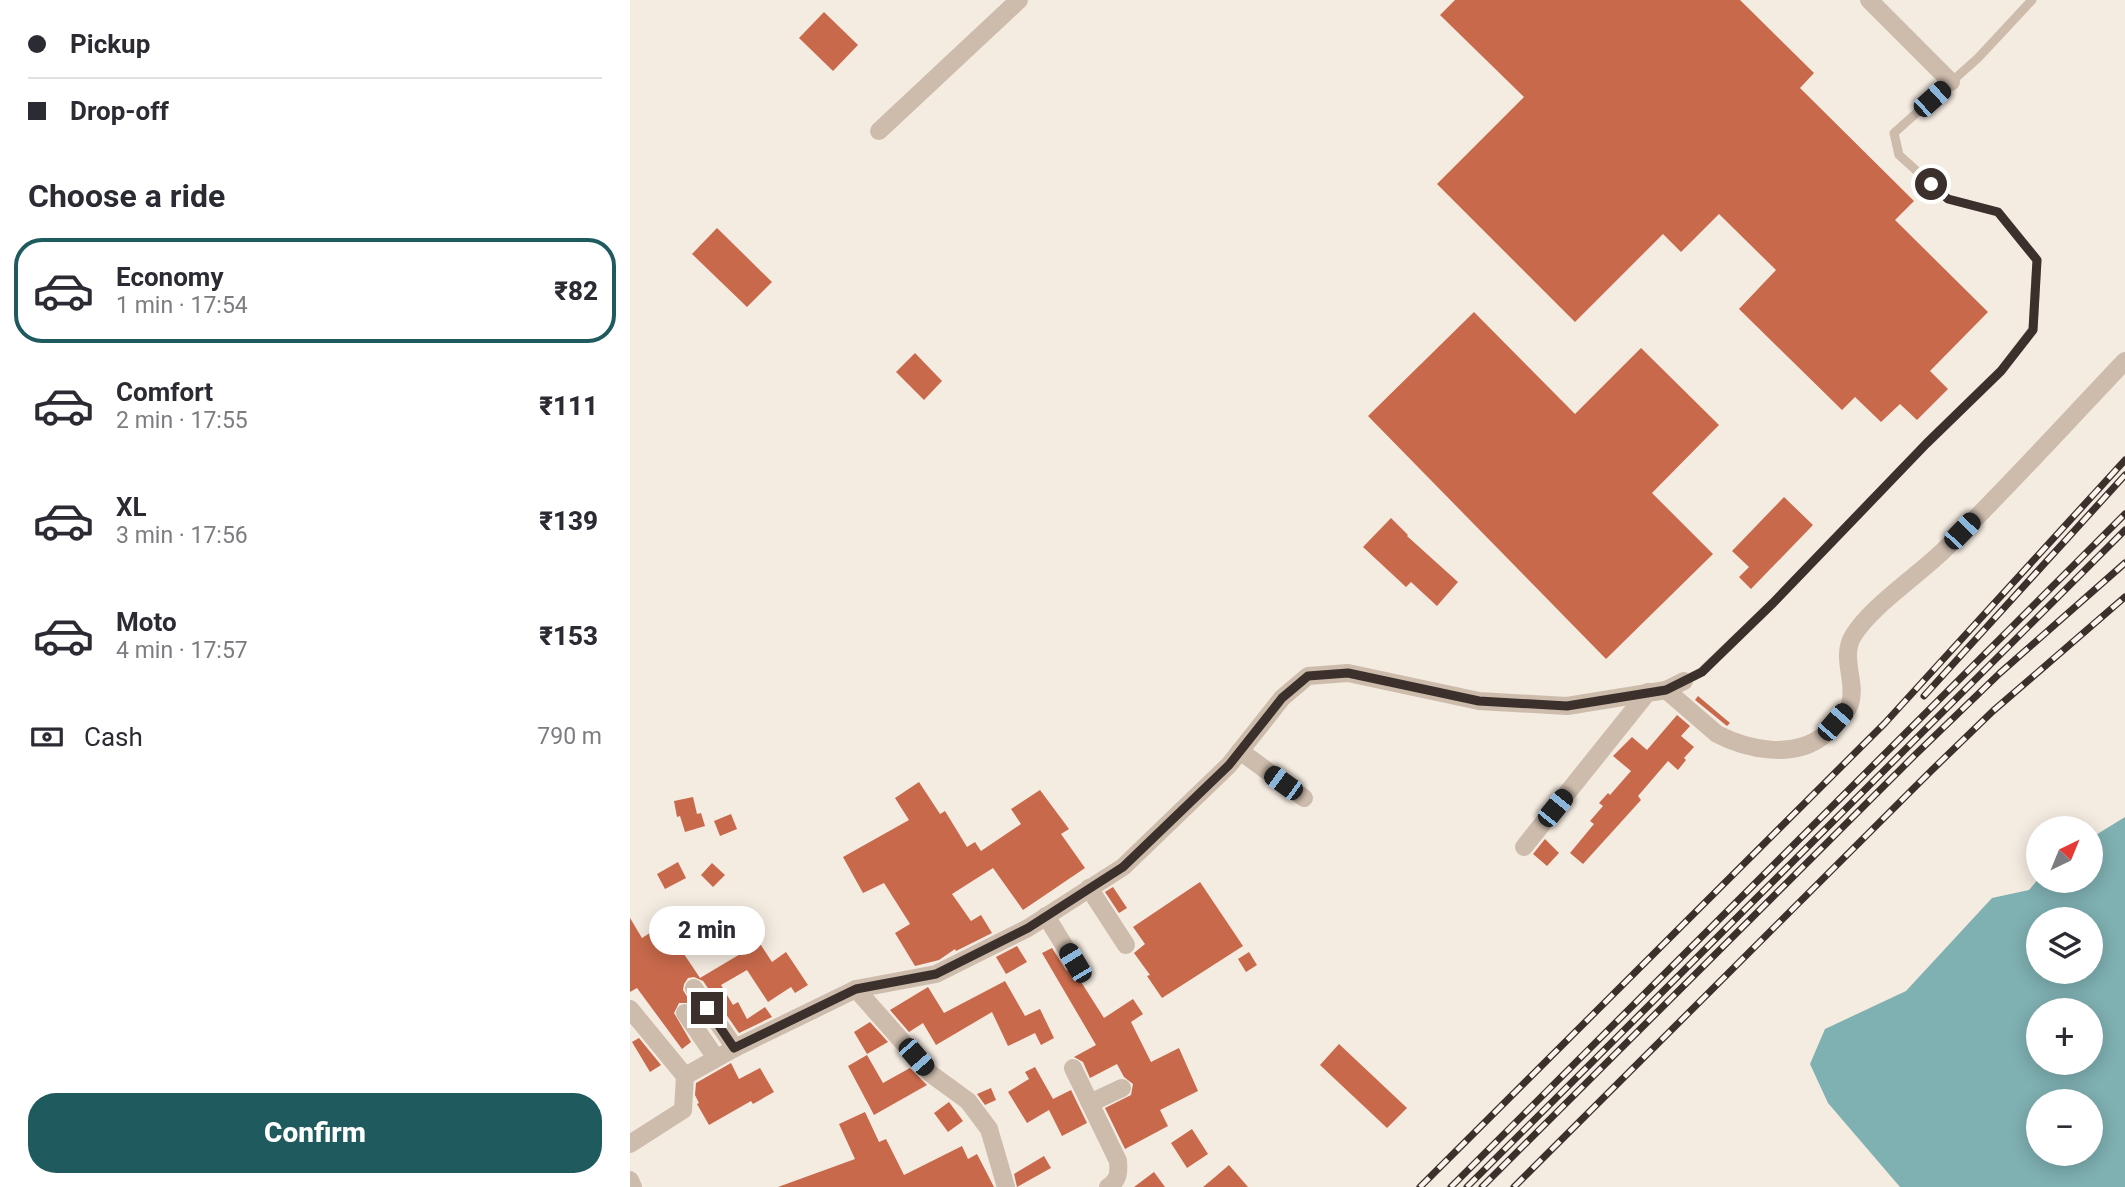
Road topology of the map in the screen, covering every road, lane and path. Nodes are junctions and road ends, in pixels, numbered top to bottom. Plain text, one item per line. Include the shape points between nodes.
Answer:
1 (1019, 0) edge
2 (1869, 0) edge
3 (2032, 0) edge
4 (1951, 82) junction
5 (879, 131) dead end
6 (2125, 361) edge
7 (1684, 681) joint
8 (1666, 690) junction
9 (1648, 692) junction
10 (1240, 751) junction
11 (1304, 798) dead end
12 (1524, 847) dead end
13 (1089, 888) junction
14 (1046, 916) junction
15 (1126, 945) dead end
16 (1075, 963) dead end
17 (694, 988) dead end
18 (856, 989) junction
19 (630, 1009) edge
20 (685, 1013) dead end
21 (734, 1048) junction
22 (716, 1058) junction
23 (1073, 1068) dead end
24 (685, 1076) junction
25 (1122, 1088) dead end
26 (1090, 1103) junction
27 (630, 1144) edge
28 (630, 1180) edge
29 (633, 1187) edge
30 (1006, 1187) edge
31 (1108, 1187) edge

1 - 5 street
2 - 4 street
3 - 4 lane
4 - 7 lane via 1894,134 1899,155 1948,199 1998,212 2037,260 2033,330 2001,371 1773,603 1702,672
6 - 8 street via 1944,550 1852,637 1847,652 1849,706 1823,735 1785,750 1726,739
7 - 8 street
8 - 9 street
9 - 10 street via 1567,706 1479,701 1348,673 1308,676 1282,698
9 - 12 street
10 - 11 street
10 - 13 street via 1123,867
13 - 14 street
13 - 15 street
14 - 16 street
14 - 18 street via 936,974
17 - 21 street
18 - 21 street
18 - 30 street via 931,1074 968,1101 989,1129
19 - 24 street
20 - 22 street
21 - 22 street
22 - 24 street
23 - 26 street
24 - 27 street via 683,1110
25 - 26 street
26 - 31 street via 1118,1161 1119,1174
28 - 29 street

